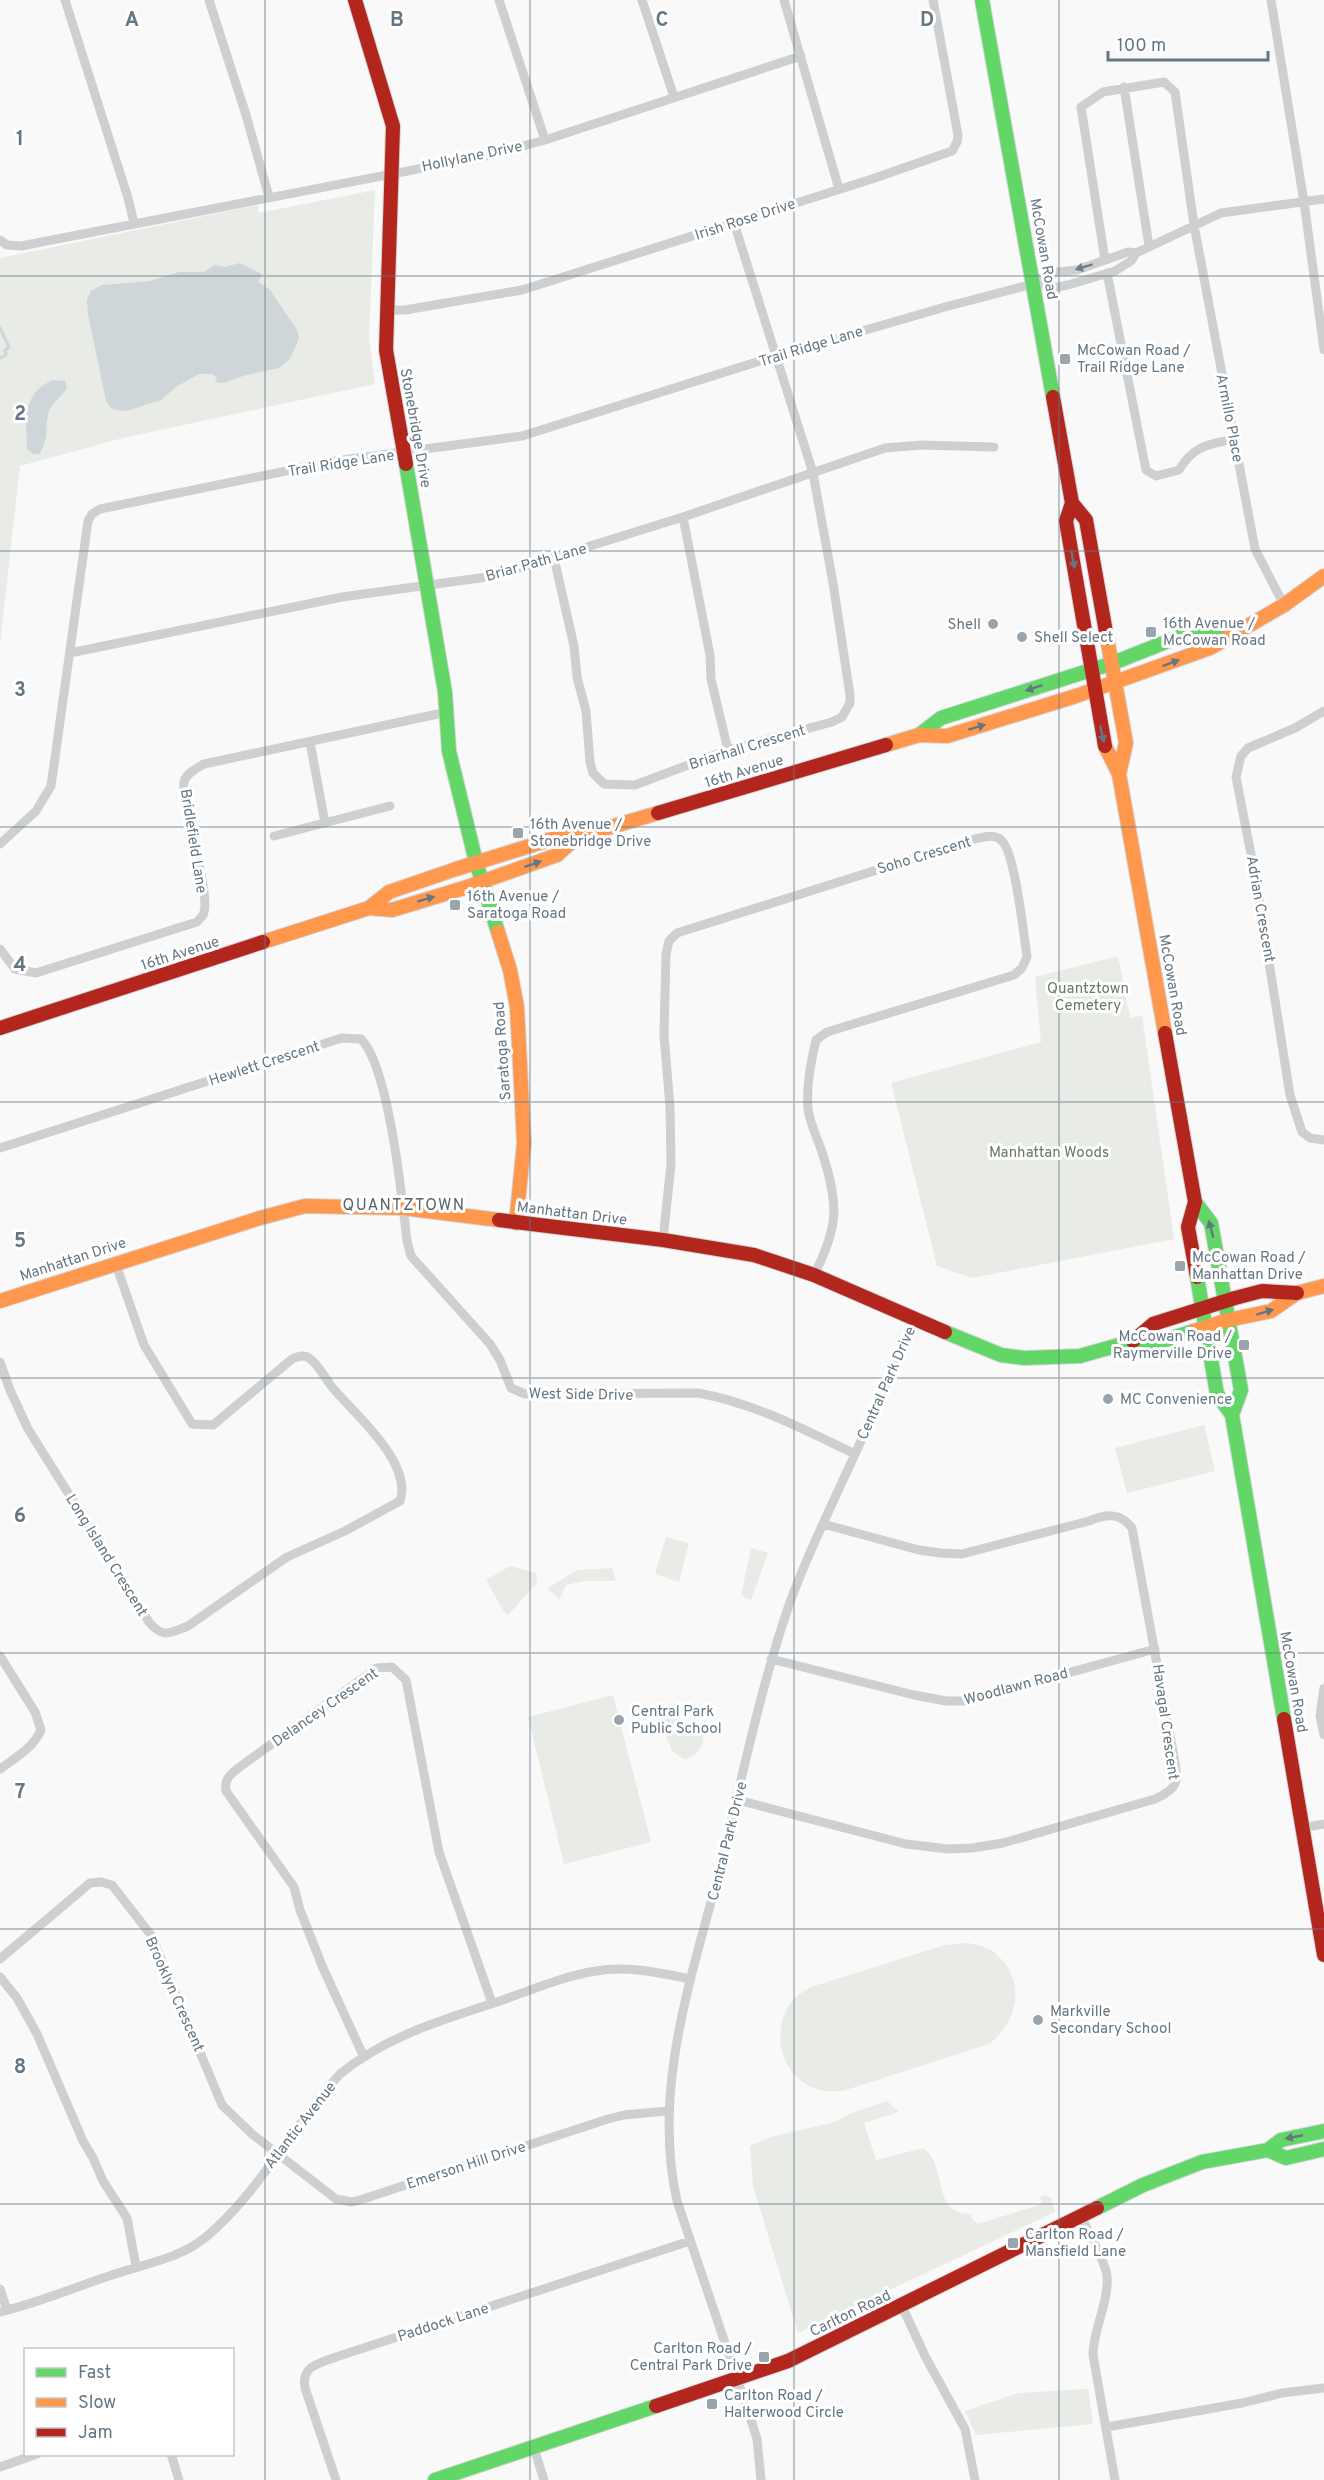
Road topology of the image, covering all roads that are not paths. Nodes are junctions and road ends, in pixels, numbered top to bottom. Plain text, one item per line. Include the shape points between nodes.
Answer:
1 (65, 0) edge
2 (209, 0) edge
3 (355, 0) edge
4 (499, 0) edge
5 (642, 0) edge
6 (784, 0) edge
7 (933, 0) edge
8 (982, 0) edge
9 (1271, 0) edge
10 (801, 56) junction
11 (1124, 87) junction
12 (674, 97) junction
13 (545, 140) junction
14 (393, 172) junction
15 (839, 189) junction
16 (269, 197) junction
17 (1324, 199) edge
18 (1304, 202) junction
19 (734, 223) junction
20 (134, 224) junction
21 (1194, 225) junction
22 (0, 240) edge
23 (1149, 246) junction
24 (1136, 253) junction
25 (1105, 260) junction
26 (1107, 273) junction
27 (1033, 284) junction
28 (387, 310) junction
29 (1324, 350) edge
30 (776, 356) junction
31 (1234, 439) junction
32 (994, 447) dead end
33 (404, 453) junction
34 (813, 472) junction
35 (1072, 503) junction
36 (683, 517) junction
37 (554, 558) junction
38 (1324, 576) edge
39 (426, 585) junction
40 (1284, 605) junction
41 (1247, 627) junction
42 (70, 653) junction
43 (1113, 663) junction
44 (1090, 670) junction
45 (1116, 683) junction
46 (1094, 691) junction
47 (1324, 711) edge
48 (447, 712) junction
49 (920, 735) junction
50 (310, 742) junction
51 (728, 750) junction
52 (1119, 774) junction
53 (390, 806) dead end
54 (325, 823) junction
55 (273, 836) dead end
56 (578, 837) junction
57 (0, 844) edge
58 (476, 862) junction
59 (483, 881) junction
60 (369, 908) junction
61 (0, 949) edge
62 (0, 1028) edge
63 (1324, 1140) edge
64 (0, 1148) edge
65 (1195, 1202) junction
66 (403, 1208) junction
67 (516, 1223) junction
68 (663, 1240) junction
69 (115, 1263) junction
70 (814, 1275) junction
71 (1324, 1286) edge
72 (1297, 1293) junction
73 (0, 1300) edge
74 (1225, 1302) junction
75 (1202, 1309) junction
76 (915, 1319) junction
77 (1228, 1320) junction
78 (1206, 1327) junction
79 (1133, 1341) junction
80 (0, 1362) edge
81 (1232, 1415) junction
82 (855, 1454) junction
83 (824, 1524) junction
84 (1155, 1649) junction
85 (0, 1656) edge
86 (771, 1659) junction
87 (1324, 1688) edge
88 (1324, 1735) edge
89 (0, 1769) edge
90 (738, 1800) junction
91 (1324, 1824) edge
92 (1302, 1828) junction
93 (1324, 1955) edge
94 (0, 1959) edge
95 (0, 1977) edge
96 (691, 1979) junction
97 (492, 2003) junction
98 (363, 2055) junction
99 (667, 2111) junction
100 (1324, 2131) edge
101 (1324, 2149) edge
102 (1268, 2150) junction
103 (278, 2154) junction
104 (1081, 2216) junction
105 (690, 2241) junction
106 (136, 2266) junction
107 (0, 2289) edge
108 (902, 2306) junction
109 (4, 2311) edge
110 (737, 2379) junction
111 (1324, 2388) edge
112 (1107, 2427) junction
113 (534, 2448) junction
114 (31, 2456) edge
115 (172, 2456) edge
116 (0, 2467) edge
117 (179, 2480) edge
118 (336, 2480) edge
119 (435, 2480) edge
120 (544, 2480) edge
121 (761, 2480) edge
122 (975, 2480) edge
123 (1115, 2480) edge

1 - 20 street
2 - 16 street
3 - 14 main road, Stonebridge Drive via 391,116
4 - 13 street
5 - 12 street
6 - 10 street
7 - 15 street, Irish Rose Drive via 958,135 955,147 945,154
8 - 27 main road, McCowan Road
9 - 18 street
10 - 12 street, Hollylane Drive
10 - 15 street
11 - 21 street, Armillo Place via 1164,82 1175,92
11 - 23 street
11 - 25 street, Armillo Place via 1103,92 1081,107
12 - 13 street, Hollylane Drive
13 - 14 street, Hollylane Drive via 490,155
14 - 16 street, Hollylane Drive
14 - 28 main road, Stonebridge Drive
15 - 19 street, Irish Rose Drive
16 - 20 street, Hollylane Drive
17 - 18 street
18 - 21 street via 1221,213
18 - 29 street
19 - 28 street, Irish Rose Drive via 522,291
19 - 30 street
20 - 22 street, Hollylane Drive via 21,246
21 - 23 street
21 - 31 street, Armillo Place
23 - 24 street
24 - 25 street
24 - 26 street via 1131,261
25 -> 27 street via 1077,270 1049,273
26 - 27 street via 1053,288
26 - 31 street via 1146,470 1156,476 1179,470 1188,454 1200,447
27 - 30 street, Trail Ridge Lane
27 - 35 main road, McCowan Road
28 - 33 main road, Stonebridge Drive via 386,350
30 - 33 street, Trail Ridge Lane via 522,436
30 - 34 street
31 - 40 street, Armillo Place via 1255,549
32 - 34 street, Briar Path Lane via 902,445
33 - 39 main road, Stonebridge Drive
33 - 42 street, Trail Ridge Lane via 328,462 96,512 88,520
34 - 36 street, Briar Path Lane
34 - 51 street, Briarhall Crescent via 848,671 850,703 842,717 832,722
35 - 43 main road, McCowan Road via 1086,520
35 -> 44 main road, McCowan Road via 1066,521
36 - 37 street, Briar Path Lane
36 - 51 street via 710,655 711,679
37 - 39 street, Briar Path Lane via 494,576
37 - 51 street, Briarhall Crescent via 586,711 590,762 597,780 613,786 635,785
38 - 40 main road, 16th Avenue
39 - 42 street, Briar Path Lane via 310,603
39 - 48 main road, Stonebridge Drive
40 - 41 main road, 16th Avenue
41 - 43 main road, 16th Avenue via 1196,630
45 -> 41 main road, 16th Avenue via 1210,648
42 - 57 street, Trail Ridge Lane via 51,786 36,811
43 - 44 main road, 16th Avenue
43 - 45 main road, McCowan Road
44 - 46 main road, McCowan Road
44 -> 49 main road, 16th Avenue via 940,718
45 - 46 main road, 16th Avenue
45 - 52 main road, McCowan Road via 1126,742
49 -> 46 main road, 16th Avenue via 947,736
46 -> 52 main road, McCowan Road via 1105,748
47 - 63 street, Adrian Crescent via 1248,748 1241,756 1236,777 1290,1095 1302,1132
48 - 50 street, Bridlefield Lane
48 - 58 main road, Stonebridge Drive via 452,769
49 - 56 main road, 16th Avenue
50 - 54 street
50 - 61 street, Bridlefield Lane via 204,764 191,771 184,781 204,898 204,914 197,922 36,973 15,969
52 - 65 main road, McCowan Road
53 - 54 street
54 - 55 street
56 - 58 main road, 16th Avenue via 552,839
59 -> 56 main road, 16th Avenue via 557,855
58 - 59 main road, Saratoga Road
58 - 60 main road, 16th Avenue via 389,892
60 -> 59 main road, 16th Avenue via 392,910
59 - 67 main road, Saratoga Road via 517,1007 524,1143
60 - 62 main road, 16th Avenue
64 - 66 street, Hewlett Crescent via 342,1038 361,1039 374,1057 389,1115
74 -> 65 main road, McCowan Road via 1211,1223
65 - 75 main road, McCowan Road via 1188,1227
66 - 67 main road, Manhattan Drive
66 - 69 main road, Manhattan Drive via 305,1206
66 - 82 street, West Side Drive via 411,1256 489,1344 511,1388 525,1394 709,1395 759,1410
67 - 68 main road, Manhattan Drive
68 - 70 main road, Manhattan Drive via 754,1255
68 - 70 street, Soho Crescent via 671,1164 664,1035 669,941 677,933 793,895 975,838 993,836 1002,841 1013,870 1027,957 1022,968 1014,975 827,1032 816,1040 808,1107 835,1199 833,1231
69 - 73 main road, Manhattan Drive
69 - 80 street, Long Island Crescent via 144,1345 192,1424 213,1425 292,1359 305,1356 312,1359 387,1450 402,1480 400,1500 345,1532 287,1557 188,1626 157,1632 28,1429
70 - 76 main road, Manhattan Drive
71 - 72 main road
72 - 74 main road, Manhattan Drive via 1262,1291
77 -> 72 main road, Manhattan Drive via 1271,1311
74 - 75 main road, Manhattan Drive
74 - 77 main road, McCowan Road
75 - 78 main road, McCowan Road
75 - 79 main road, Manhattan Drive via 1153,1324
76 - 79 main road, Manhattan Drive via 971,1344 1024,1358 1080,1356
76 - 82 street, Central Park Drive
77 - 78 main road, Manhattan Drive
77 - 81 main road, McCowan Road via 1241,1390
78 - 79 main road, Manhattan Drive via 1159,1342
78 - 81 main road, McCowan Road via 1217,1394
81 - 92 main road, McCowan Road
82 - 83 street, Central Park Drive
83 - 84 street, Havagal Crescent via 919,1550 962,1554 1104,1515 1121,1517 1132,1528
83 - 86 street, Central Park Drive
84 - 86 street, Woodlawn Road via 966,1701 914,1695
84 - 90 street, Havagal Crescent via 1177,1776 1175,1787 1155,1799 1003,1843 948,1850 906,1844
85 - 89 street via 35,1712 41,1730 38,1738
86 - 90 street, Central Park Drive
87 - 88 street via 1320,1716
90 - 96 street, Central Park Drive
91 - 92 street
92 - 93 main road, McCowan Road
94 - 103 street, Brooklyn Crescent via 90,1883 112,1885 151,1935 222,2105
95 - 106 street via 33,2027 102,2181 127,2218
96 - 97 street, Atlantic Avenue via 635,1970 597,1970
96 - 99 street, Central Park Drive
97 - 98 street, Atlantic Avenue via 415,2029
97 - 98 street, Delancey Crescent via 439,1852 406,1680 392,1667 377,1668 241,1766 224,1783 294,1887 323,1968
98 - 103 street, Atlantic Avenue via 327,2088
99 - 103 street, Emerson Hill Drive via 608,2119 352,2202 336,2199
99 - 105 street, Central Park Drive via 671,2175
100 -> 102 main road, Carlton Road via 1281,2140
101 - 102 main road, Carlton Road via 1286,2157
102 - 104 main road, Carlton Road via 1202,2162 1143,2185
103 - 106 street, Atlantic Avenue via 205,2238 162,2261
104 - 108 main road, Carlton Road
104 - 112 street via 1107,2274 1093,2355
105 - 110 street, Central Park Drive
105 - 118 street, Paddock Lane via 308,2369 303,2379 305,2388
106 - 109 street, Atlantic Avenue
107 - 109 street
108 - 110 main road, Carlton Road via 788,2361
108 - 122 street via 965,2429
110 - 113 main road, Carlton Road
110 - 121 street, Central Park Drive via 757,2439
111 - 112 street
112 - 123 street
113 - 119 main road, Carlton Road
113 - 120 street
114 - 116 street
115 - 117 street

